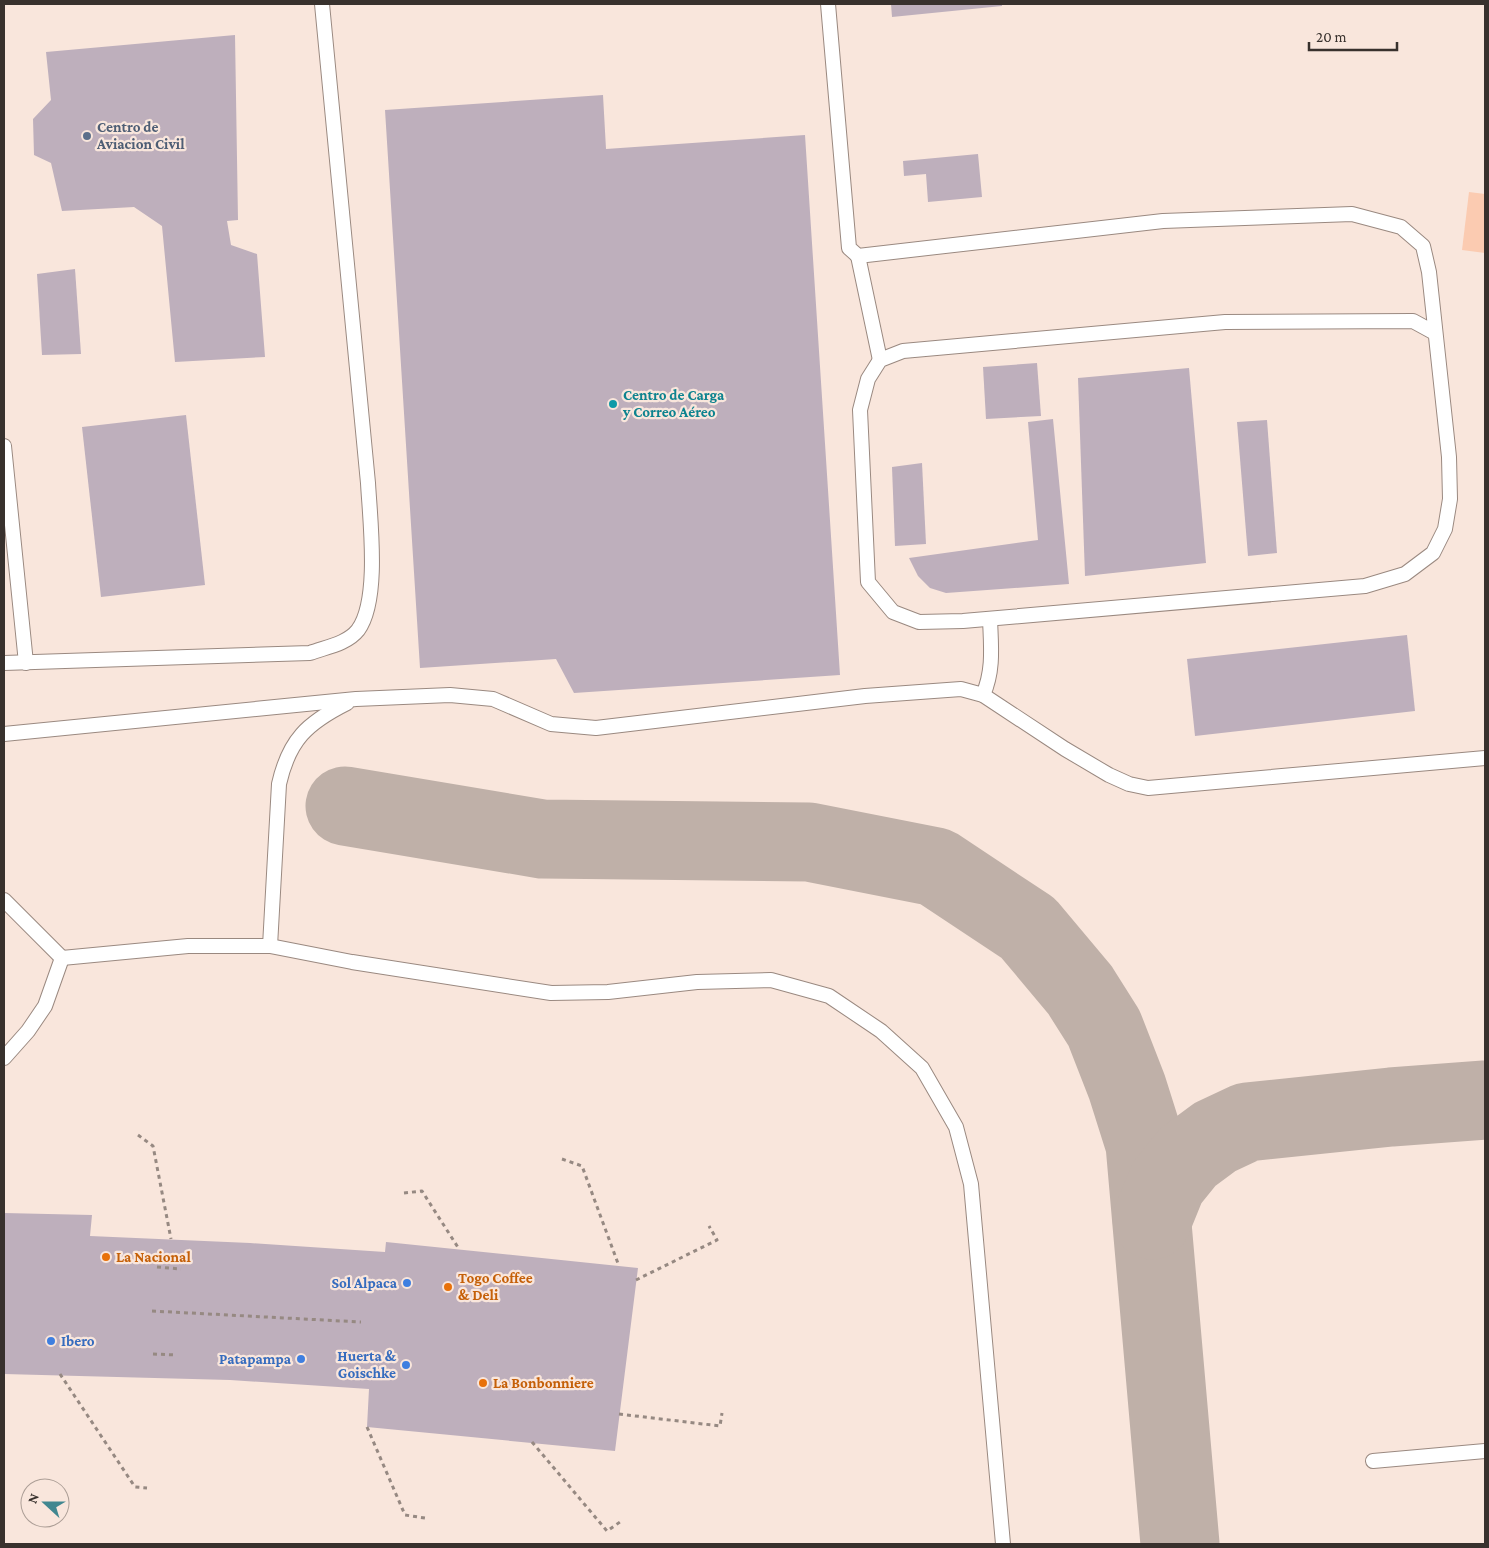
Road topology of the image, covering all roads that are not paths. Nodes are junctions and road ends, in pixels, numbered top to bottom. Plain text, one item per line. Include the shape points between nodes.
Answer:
1 (322, 4) edge
2 (828, 4) edge
3 (858, 256) junction
4 (1435, 333) junction
5 (880, 360) junction
6 (4, 446) edge
7 (990, 619) junction
8 (4, 663) edge
9 (26, 663) junction
10 (982, 695) junction
11 (356, 699) junction
12 (4, 734) edge
13 (1485, 758) edge
14 (4, 900) edge
15 (270, 946) junction
16 (62, 958) junction
17 (4, 1058) edge
18 (1485, 1452) edge
19 (1373, 1461) dead end
20 (1004, 1544) edge

1 - 9 lane via 368,483 372,562 370,598 358,630 342,642 310,652
2 - 3 lane via 849,248
3 - 4 lane via 1163,220 1352,214 1401,227 1423,246
3 - 5 lane
4 - 5 lane via 1414,321 1226,322 903,352
4 - 7 lane via 1449,457 1450,499 1445,529 1433,553 1405,574 1365,586
5 - 7 lane via 868,379 860,410 868,582 894,612 919,622
6 - 9 lane
7 - 10 lane via 992,663
8 - 9 lane
10 - 11 lane via 961,689 865,696 596,728 551,724 494,699 450,695
10 - 13 lane via 1109,775 1148,788
11 - 12 lane
11 - 15 lane via 310,724 285,759 279,784
14 - 16 lane
15 - 16 lane via 188,946
15 - 20 lane via 551,993 771,980 829,996 880,1032 922,1068 956,1127 971,1184
16 - 17 lane via 45,1006
18 - 19 lane

